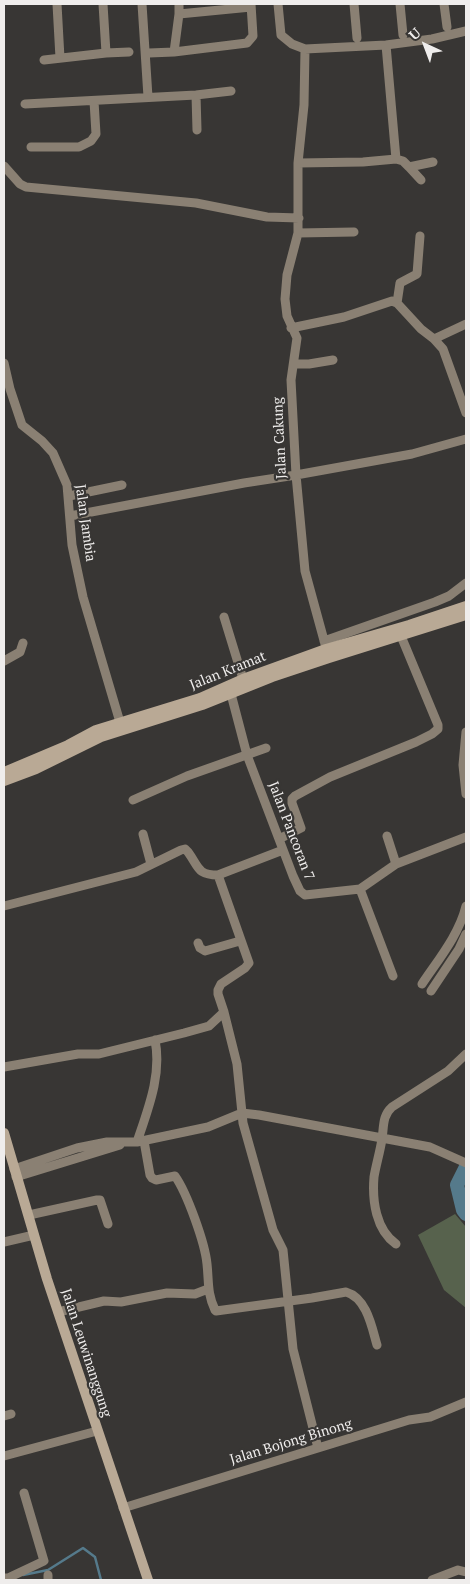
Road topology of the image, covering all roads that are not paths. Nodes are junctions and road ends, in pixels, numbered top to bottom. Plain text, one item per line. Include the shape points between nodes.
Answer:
1 (57, 4) edge
2 (103, 4) edge
3 (142, 4) edge
4 (179, 4) edge
5 (278, 4) edge
6 (354, 4) edge
7 (400, 4) edge
8 (444, 4) edge
9 (251, 5) edge
10 (179, 14) junction
11 (446, 27) dead end
12 (466, 31) edge
13 (403, 35) dead end
14 (357, 38) dead end
15 (386, 45) junction
16 (304, 50) junction
17 (129, 52) dead end
18 (174, 52) junction
19 (106, 53) junction
20 (150, 53) dead end
21 (60, 58) junction
22 (44, 60) dead end
23 (231, 91) dead end
24 (196, 95) junction
25 (148, 97) junction
26 (94, 101) junction
27 (25, 104) dead end
28 (197, 130) dead end
29 (32, 147) dead end
30 (396, 159) junction
31 (433, 162) dead end
32 (298, 163) junction
33 (4, 166) edge
34 (409, 167) junction
35 (421, 180) dead end
36 (299, 218) junction
37 (354, 232) dead end
38 (298, 233) junction
39 (420, 236) dead end
40 (397, 303) junction
41 (466, 324) edge
42 (291, 328) junction
43 (434, 339) junction
44 (333, 360) dead end
45 (4, 362) edge
46 (294, 364) junction
47 (6, 383) edge
48 (466, 413) edge
49 (466, 439) edge
50 (296, 475) junction
51 (122, 484) dead end
52 (69, 496) junction
53 (70, 516) junction
54 (466, 583) edge
55 (466, 606) edge
56 (466, 615) edge
57 (224, 617) dead end
58 (401, 636) junction
59 (23, 644) dead end
60 (327, 649) junction
61 (4, 661) edge
62 (243, 680) junction
63 (231, 694) junction
64 (122, 726) junction
65 (466, 732) edge
66 (266, 748) dead end
67 (247, 755) junction
68 (4, 772) edge
69 (4, 782) edge
70 (466, 794) edge
71 (133, 800) dead end
72 (143, 834) dead end
73 (387, 836) dead end
74 (466, 837) edge
75 (279, 839) junction
76 (283, 850) junction
77 (151, 864) junction
78 (396, 864) junction
79 (218, 875) junction
80 (360, 889) junction
81 (4, 906) edge
82 (466, 906) edge
83 (466, 934) edge
84 (240, 941) junction
85 (198, 943) dead end
86 (394, 976) dead end
87 (422, 984) dead end
88 (431, 991) dead end
89 (224, 1012) junction
90 (154, 1040) junction
91 (466, 1054) edge
92 (4, 1067) edge
93 (242, 1113) junction
94 (4, 1133) edge
95 (382, 1137) junction
96 (136, 1142) junction
97 (6, 1151) edge
98 (466, 1163) edge
99 (15, 1173) junction
100 (29, 1216) junction
101 (108, 1224) dead end
102 (34, 1235) junction
103 (4, 1242) edge
104 (396, 1244) dead end
105 (208, 1289) junction
106 (289, 1302) junction
107 (58, 1312) junction
108 (377, 1345) dead end
109 (466, 1402) edge
110 (98, 1431) junction
111 (318, 1448) junction
112 (4, 1456) edge
113 (24, 1493) dead end
114 (123, 1508) junction
115 (4, 1568) edge
116 (466, 1572) edge
117 (7, 1578) edge
118 (148, 1580) edge
119 (432, 1580) edge

1 - 21 street
2 - 19 street
3 - 25 street
4 - 10 street
5 - 16 street via 281,35
6 - 14 street
7 - 13 street
8 - 11 street
9 - 10 street
9 - 18 street via 253,36 250,41
10 - 18 street
12 - 15 street
15 - 16 street
15 - 30 street
16 - 32 street, Jalan Cakung via 304,104
17 - 19 street
18 - 20 street
19 - 21 street
21 - 22 street
23 - 24 street
24 - 25 street
24 - 28 street
25 - 26 street
26 - 27 street
26 - 29 street via 96,134 91,141 79,147
30 - 32 street
30 - 34 street
31 - 34 street
32 - 36 street, Jalan Cakung
33 - 36 street via 26,187 196,203 267,216
34 - 35 street
36 - 38 street, Jalan Cakung
37 - 38 street
38 - 42 street, Jalan Cakung via 287,275 285,298
39 - 40 street via 417,274 400,283
40 - 42 street via 392,301
40 - 43 street
41 - 43 street
42 - 46 street, Jalan Cakung via 297,338
43 - 48 street via 442,349
44 - 46 street
45 - 47 street, Jalan Jambia
46 - 50 street, Jalan Cakung via 291,380
47 - 52 street, Jalan Jambia via 22,425 53,453
49 - 50 street via 412,454
50 - 53 street
50 - 60 street, Jalan Cakung via 305,571
51 - 52 street
52 - 53 street, Jalan Jambia
53 - 64 street, Jalan Jambia via 72,545 83,597
54 - 60 street via 449,596
55 - 60 main road, Jalan Kramat
56 - 58 main road, Jalan Kramat
57 - 62 street
58 - 60 main road, Jalan Kramat
58 - 75 street via 438,730 330,777 295,796 292,803 301,828
59 - 61 street via 20,652
60 - 62 main road, Jalan Kramat
60 - 63 main road, Jalan Kramat
62 - 64 main road, Jalan Kramat
63 - 64 main road, Jalan Kramat
63 - 67 street, Jalan Pancoran 7
64 - 68 main road, Jalan Kramat via 96,730
64 - 69 main road, Jalan Kramat
65 - 70 street via 463,765
66 - 67 street
67 - 71 street
67 - 75 street, Jalan Pancoran 7
72 - 77 street
73 - 78 street
74 - 78 street, Jalan Pancoran 7
75 - 76 street, Jalan Pancoran 7
76 - 79 street
76 - 80 street, Jalan Pancoran 7 via 300,891 306,895
77 - 79 street via 185,849 203,873
77 - 81 street via 117,878
78 - 80 street, Jalan Pancoran 7
79 - 84 street
80 - 86 street
82 - 87 street via 456,934
83 - 88 street
84 - 85 street via 205,951
84 - 89 street via 249,963 218,990
89 - 90 street via 205,1028
89 - 93 street via 237,1064
90 - 92 street via 99,1054 78,1054
90 - 96 street via 157,1071
91 - 95 street via 448,1071 388,1110
93 - 95 street
93 - 96 street via 208,1127
93 - 106 street via 273,1230 283,1250
94 - 97 main road, Jalan Leuwinanggung
95 - 98 street via 430,1147
95 - 104 street via 374,1177 374,1202 378,1220 386,1235
96 - 99 street
96 - 105 street via 152,1178 175,1176 185,1194 207,1262
97 - 99 main road, Jalan Leuwinanggung
99 - 100 main road, Jalan Leuwinanggung
100 - 101 street via 100,1200
100 - 102 main road, Jalan Leuwinanggung
102 - 103 street
102 - 107 main road, Jalan Leuwinanggung
105 - 106 street via 216,1311
105 - 107 street via 195,1294 167,1293 121,1302 104,1301
106 - 108 street via 350,1293 367,1312
106 - 111 street via 294,1349
107 - 110 main road, Jalan Leuwinanggung
109 - 111 street, Jalan Bojong Binong via 430,1417 409,1420
110 - 112 street
110 - 114 main road, Jalan Leuwinanggung
111 - 114 street, Jalan Bojong Binong
113 - 117 street via 44,1561
114 - 118 main road, Jalan Leuwinanggung
115 - 117 street
116 - 119 street via 458,1570

